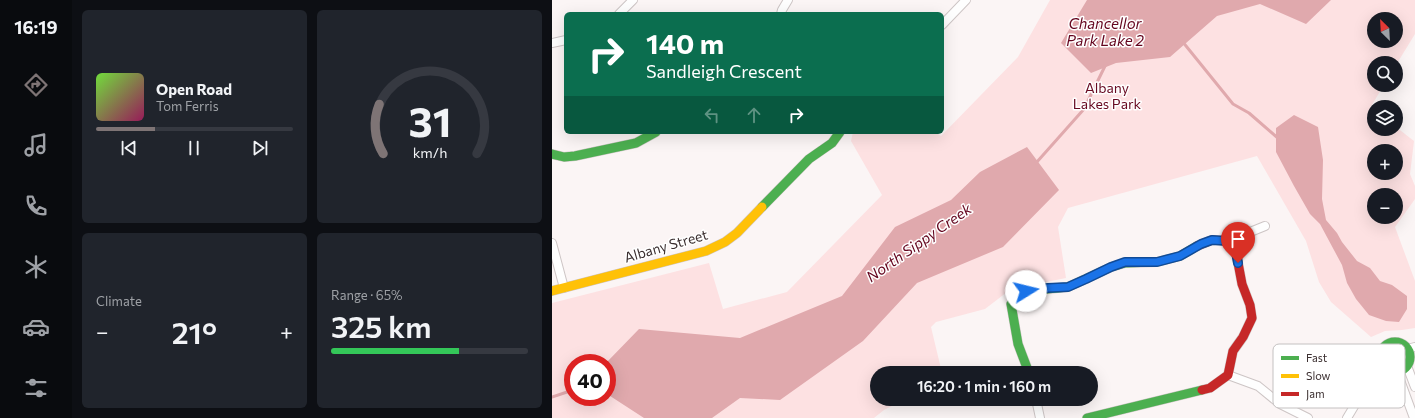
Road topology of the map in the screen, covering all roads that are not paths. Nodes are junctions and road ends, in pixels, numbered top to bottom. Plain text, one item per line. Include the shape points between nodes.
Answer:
1 (633, 0) edge
2 (788, 0) edge
3 (966, 0) edge
4 (621, 12) edge
5 (782, 12) edge
6 (944, 23) edge
7 (564, 41) edge
8 (552, 44) edge
9 (652, 134) edge
10 (838, 134) edge
11 (552, 154) edge
12 (1265, 226) dead end
13 (1228, 241) junction
14 (552, 243) edge
15 (564, 288) junction
16 (552, 291) edge
17 (1390, 344) edge
18 (1402, 344) edge
19 (1411, 348) edge
20 (1026, 366) edge
21 (1407, 366) joint
22 (1228, 375) junction
23 (1415, 387) edge
24 (1405, 394) edge
25 (1273, 398) edge
26 (1037, 406) edge
27 (1288, 408) edge
28 (1353, 408) edge
29 (1040, 418) edge
30 (1086, 418) edge
31 (1308, 418) edge
32 (1347, 418) edge
33 (1414, 418) edge

1 - 4 street
2 - 5 street
3 - 6 street
7 - 8 street
9 - 11 street via 636,142 583,154
10 - 15 street, Albany Street via 725,242 706,251
12 - 13 street
13 - 20 street via 1212,240 1180,256 1157,262 1125,262 1068,287 1026,291 1011,304 1018,344
13 - 22 street via 1236,252 1252,318 1233,351
14 - 15 street
15 - 16 street, Albany Street
17 - 18 street
19 - 21 street
21 - 23 street
22 - 25 street via 1258,386
22 - 30 street via 1210,388
24 - 33 street
26 - 29 street
27 - 31 street
28 - 32 street

